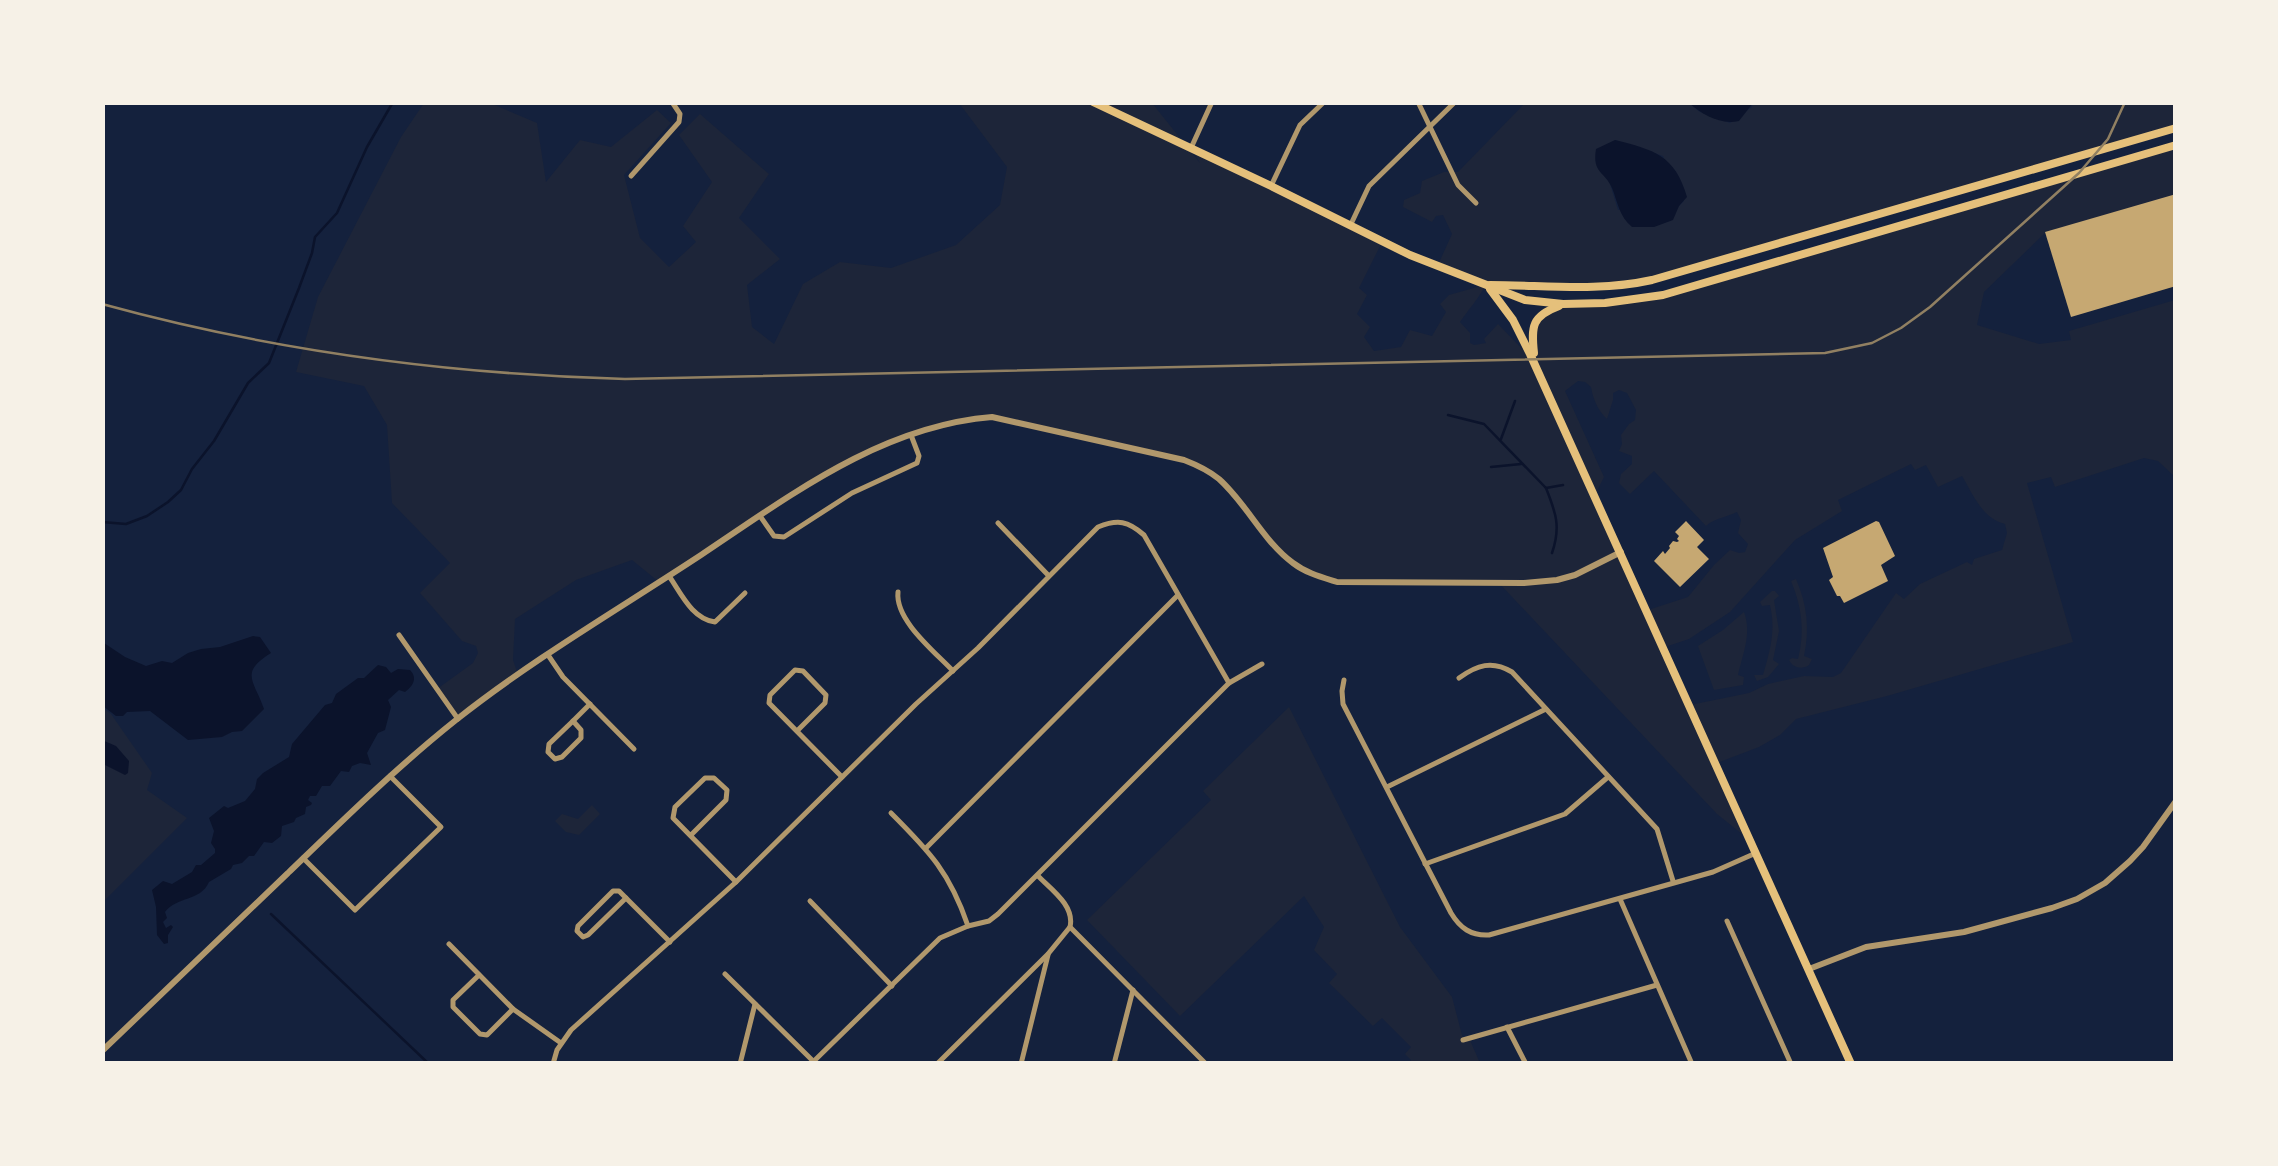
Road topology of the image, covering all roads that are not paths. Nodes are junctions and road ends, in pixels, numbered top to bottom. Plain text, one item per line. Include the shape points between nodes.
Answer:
1 (672, 102) edge
2 (1093, 102) edge
3 (1212, 102) edge
4 (1324, 102) edge
5 (1418, 102) edge
6 (1455, 102) edge
7 (1431, 125) junction
8 (2176, 128) edge
9 (2176, 145) edge
10 (1191, 148) junction
11 (631, 176) dead end
12 (1271, 186) junction
13 (1476, 204) dead end
14 (1350, 226) junction
15 (1486, 285) junction
16 (1563, 304) junction
17 (1534, 362) junction
18 (911, 435) junction
19 (760, 516) junction
20 (998, 524) dead end
21 (1621, 552) junction
22 (1048, 575) junction
23 (668, 576) junction
24 (898, 592) dead end
25 (745, 593) dead end
26 (1178, 595) junction
27 (399, 635) dead end
28 (548, 655) junction
29 (1262, 664) dead end
30 (953, 671) junction
31 (1458, 678) dead end
32 (1344, 680) dead end
33 (1228, 684) junction
34 (590, 704) junction
35 (1546, 709) junction
36 (458, 718) junction
37 (572, 721) junction
38 (797, 730) junction
39 (634, 750) dead end
40 (390, 776) junction
41 (1608, 776) junction
42 (842, 777) junction
43 (1387, 787) junction
44 (2176, 801) edge
45 (890, 813) dead end
46 (690, 835) junction
47 (926, 848) junction
48 (1756, 852) junction
49 (303, 858) junction
50 (1425, 864) junction
51 (1038, 876) junction
52 (736, 882) junction
53 (1674, 882) junction
54 (626, 898) junction
55 (1620, 898) junction
56 (810, 901) dead end
57 (1728, 921) dead end
58 (968, 926) junction
59 (1070, 927) junction
60 (670, 942) junction
61 (449, 944) dead end
62 (1048, 954) junction
63 (1809, 969) junction
64 (725, 974) dead end
65 (479, 975) junction
66 (1657, 985) junction
67 (892, 986) junction
68 (1132, 990) junction
69 (755, 1004) junction
70 (513, 1009) junction
71 (1507, 1028) junction
72 (1463, 1040) dead end
73 (561, 1043) junction
74 (102, 1051) edge
75 (814, 1063) edge
76 (553, 1064) edge
77 (740, 1064) edge
78 (937, 1064) edge
79 (1021, 1064) edge
80 (1114, 1064) edge
81 (1206, 1064) edge
82 (1526, 1064) edge
83 (1692, 1064) edge
84 (1791, 1064) edge
85 (1851, 1064) edge

1 - 11 street via 679,122
2 - 10 main road
3 - 10 street
4 - 12 street via 1300,126
5 - 7 street
6 - 7 street
7 - 13 street via 1458,184
7 - 14 street via 1369,186
8 - 15 main road via 1639,283
9 - 16 main road via 1663,295
10 - 12 main road
12 - 14 main road
14 - 15 main road
15 - 16 main road
15 - 17 main road
16 - 17 main road via 1535,322
17 - 21 main road
18 - 19 street via 822,474
18 - 19 street via 917,463 852,493 784,537 774,536
18 - 21 street via 992,417 1184,460 1220,480 1291,562 1336,582 1557,580
19 - 23 street
20 - 22 street
21 - 48 main road
22 - 26 street via 1098,527 1115,520 1144,535
22 - 30 street
23 - 25 street via 706,621 715,622
23 - 28 street
24 - 30 street via 904,618
26 - 33 street
26 - 47 street
27 - 36 street
28 - 34 street
28 - 36 street
29 - 33 street
30 - 42 street
31 - 35 street via 1483,664 1503,667
32 - 43 street via 1344,704
33 - 51 street
34 - 37 street
34 - 39 street
35 - 41 street
35 - 43 street
36 - 40 street
37 - 37 street via 549,744 555,759 581,738
38 - 38 street via 769,702 795,670 826,695
38 - 42 street
40 - 49 street
40 - 49 street via 442,827 355,910
41 - 50 street via 1565,814
41 - 53 street via 1657,829
42 - 52 street
43 - 50 street
44 - 63 street via 2130,861 2070,902 1951,935 1866,946
45 - 47 street
46 - 46 street via 673,818 675,807 705,778 714,778 727,790 726,800
46 - 52 street
47 - 58 street via 951,883
48 - 53 street
48 - 63 main road
49 - 74 street
50 - 55 street via 1457,923 1481,936
51 - 58 street via 998,914
51 - 59 street via 1070,912
52 - 60 street
53 - 55 street
54 - 54 street via 613,891 577,931 588,936
54 - 60 street
55 - 66 street
56 - 67 street
57 - 84 street
58 - 67 street via 940,938
59 - 62 street
59 - 68 street
60 - 73 street
61 - 65 street
62 - 78 street
62 - 79 street
63 - 85 main road
64 - 69 street
65 - 70 street
65 - 70 street via 453,1007 487,1035
66 - 71 street
66 - 83 street
67 - 75 street
68 - 80 street
68 - 81 street
69 - 75 street
69 - 77 street
70 - 73 street
71 - 72 street
71 - 82 street
73 - 76 street

